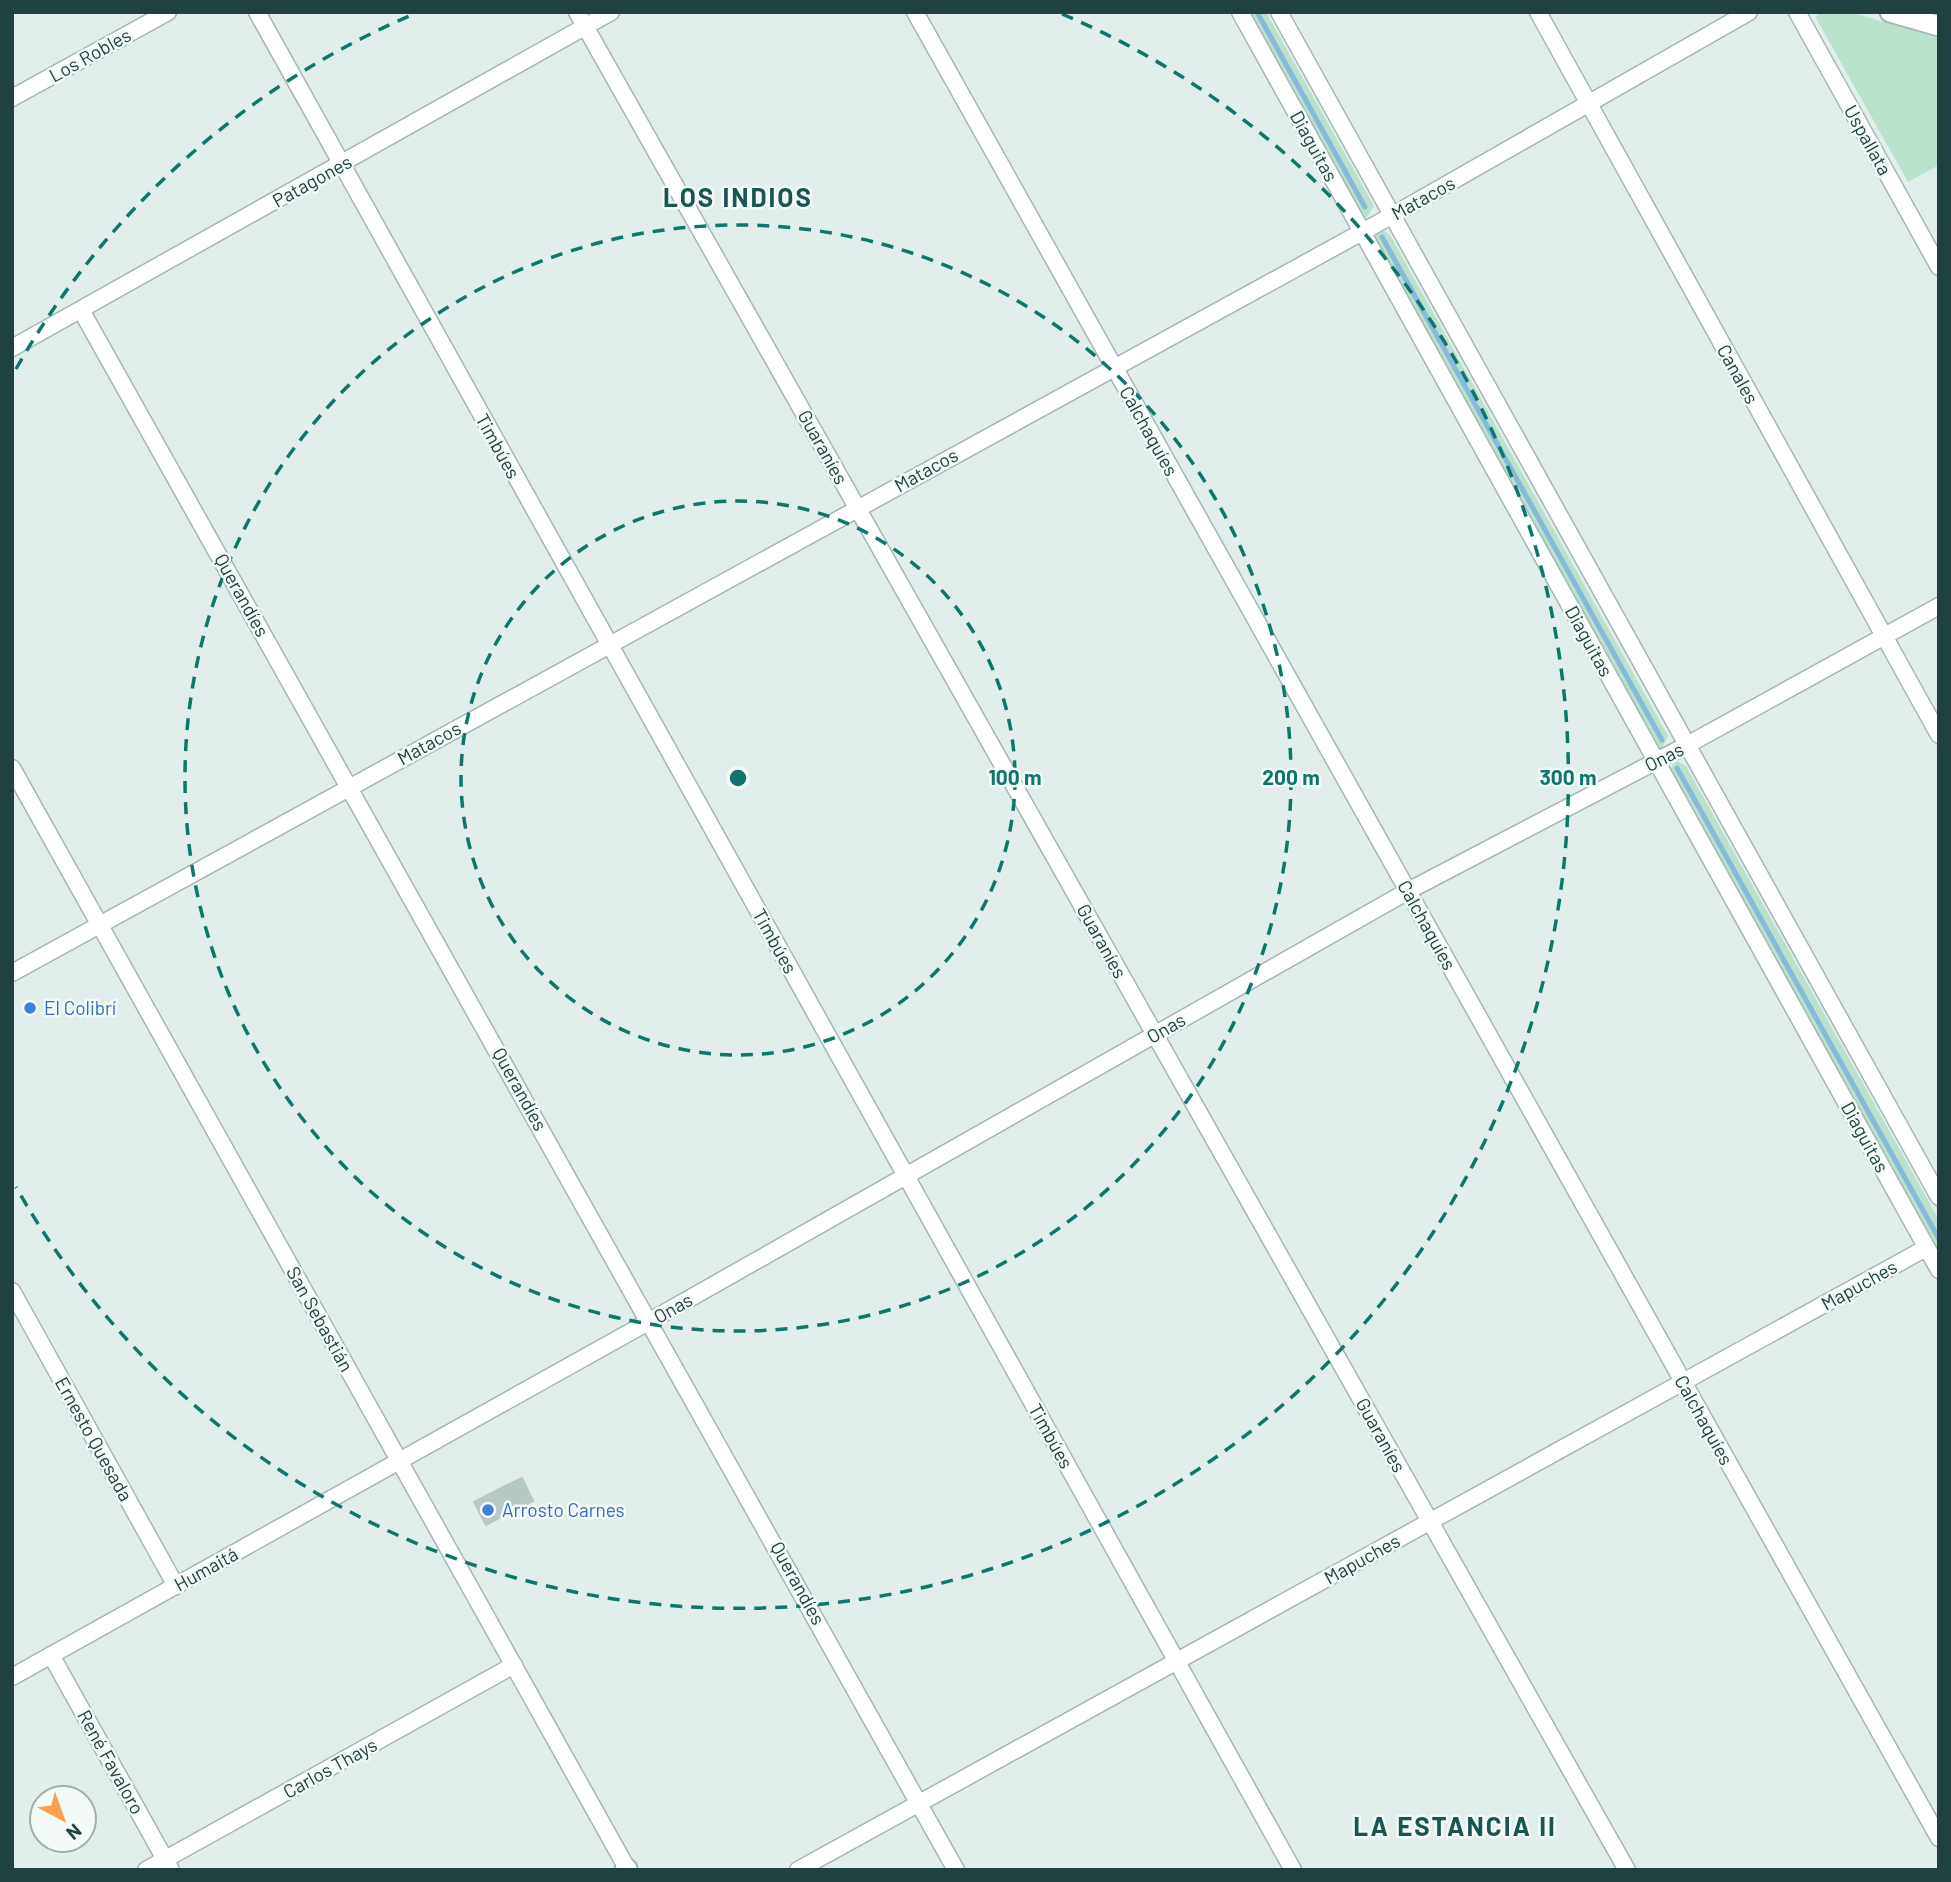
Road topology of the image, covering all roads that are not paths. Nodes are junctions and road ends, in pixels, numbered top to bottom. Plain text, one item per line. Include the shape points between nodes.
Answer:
1 (168, 12) edge
2 (257, 12) edge
3 (611, 12) edge
4 (915, 12) edge
5 (1240, 12) edge
6 (1279, 12) edge
7 (1538, 12) edge
8 (1749, 12) edge
9 (1797, 12) edge
10 (1890, 12) edge
11 (581, 19) edge
12 (1939, 26) edge
13 (12, 98) edge
14 (1588, 104) junction
15 (341, 164) junction
16 (1393, 215) junction
17 (1361, 231) junction
18 (1939, 267) edge
19 (81, 310) junction
20 (12, 348) edge
21 (1114, 367) junction
22 (857, 508) junction
23 (1939, 606) edge
24 (1884, 636) junction
25 (609, 643) junction
26 (1939, 735) edge
27 (1689, 744) junction
28 (1655, 760) junction
29 (12, 768) edge
30 (350, 787) junction
31 (1408, 891) junction
32 (100, 925) junction
33 (12, 973) edge
34 (1155, 1034) junction
35 (906, 1176) junction
36 (1939, 1196) edge
37 (1927, 1248) junction
38 (1939, 1270) edge
39 (12, 1291) edge
40 (650, 1321) junction
41 (1683, 1382) junction
42 (400, 1461) junction
43 (1430, 1522) junction
44 (176, 1586) junction
45 (51, 1655) junction
46 (1177, 1662) junction
47 (514, 1665) junction
48 (12, 1677) edge
49 (920, 1802) junction
50 (1939, 1838) edge
51 (168, 1864) edge
52 (627, 1869) edge
53 (146, 1870) edge
54 (798, 1870) edge
55 (956, 1870) edge
56 (1293, 1870) edge
57 (1627, 1870) edge

1 - 13 street, Los Robles
2 - 15 street, Timbúes
3 - 11 street, Patagones
4 - 21 street, Calchaquíes
5 - 17 street, Diaguitas
6 - 16 street, Diaguitas
7 - 14 street, Canales
8 - 14 street, Matacos
9 - 18 street, Uspallata
10 - 12 street
11 - 15 street, Patagones
11 - 22 street, Guaraníes
14 - 16 street, Matacos
14 - 24 street, Canales
15 - 19 street, Patagones
15 - 25 street, Timbúes
16 - 17 street, Matacos
16 - 27 street, Diaguitas
17 - 21 street, Matacos
17 - 28 street, Diaguitas
19 - 20 street, Patagones
19 - 30 street, Querandíes
21 - 22 street, Matacos
21 - 31 street, Calchaquíes
22 - 25 street, Matacos
22 - 34 street, Guaraníes
23 - 24 street, Onas
24 - 26 street, Canales
24 - 27 street, Onas
25 - 30 street, Matacos
25 - 35 street, Timbúes
27 - 28 street, Onas
27 - 36 street, Diaguitas
28 - 31 street, Onas
28 - 37 street, Diaguitas
29 - 32 street, San Sebastián
30 - 32 street, Matacos
30 - 40 street, Querandíes
31 - 34 street, Onas
31 - 41 street, Calchaquíes
32 - 33 street, Matacos
32 - 42 street, San Sebastián
34 - 35 street, Onas
34 - 43 street, Guaraníes
35 - 40 street, Onas
35 - 46 street, Timbúes
37 - 38 street, Diaguitas
37 - 41 street, Mapuches
39 - 44 street, Ernesto Quesada
40 - 42 street, Onas
40 - 49 street, Querandíes
41 - 43 street, Mapuches
41 - 50 street, Calchaquíes
42 - 44 street, Humaitá
42 - 47 street, San Sebastián
43 - 46 street, Mapuches
43 - 57 street, Guaraníes
44 - 45 street, Humaitá
45 - 48 street, Humaitá
45 - 51 street, René Favaloro
46 - 49 street, Mapuches
46 - 56 street, Timbúes
47 - 51 street, Carlos Thays
47 - 52 street, San Sebastián
49 - 54 street, Mapuches
49 - 55 street, Querandíes
51 - 53 street, Carlos Thays

